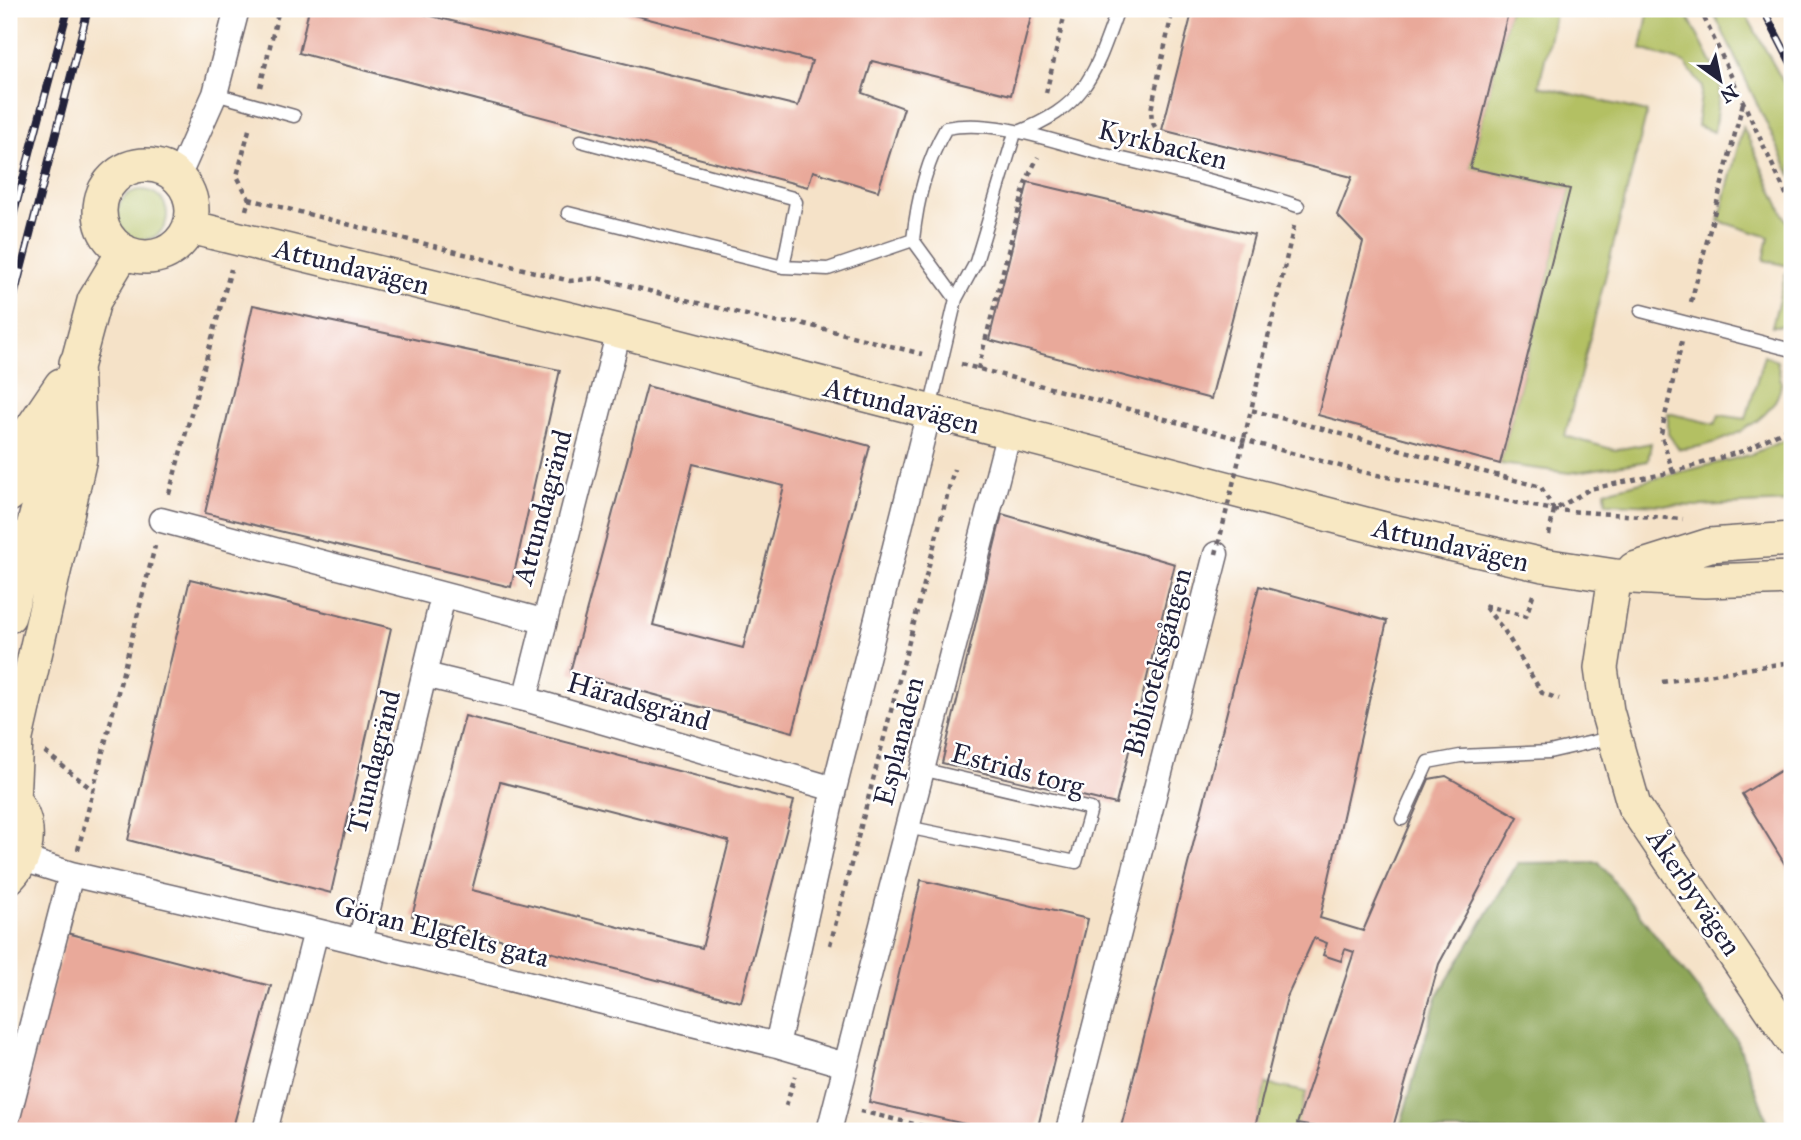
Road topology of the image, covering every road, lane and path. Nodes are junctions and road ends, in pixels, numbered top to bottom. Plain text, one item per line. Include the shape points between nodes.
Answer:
1 (237, 9) edge
2 (1066, 9) edge
3 (1118, 9) edge
4 (1173, 9) edge
5 (1700, 9) edge
6 (215, 94) junction
7 (1743, 103) junction
8 (293, 116) dead end
9 (1040, 123) junction
10 (1015, 133) junction
11 (1047, 140) junction
12 (581, 141) dead end
13 (1156, 145) dead end
14 (178, 177) junction
15 (248, 199) dead end
16 (1298, 206) joint
17 (1792, 206) edge
18 (568, 213) dead end
19 (190, 227) junction
20 (239, 239) junction
21 (914, 240) junction
22 (124, 251) junction
23 (783, 267) junction
24 (957, 299) junction
25 (1641, 311) dead end
26 (1686, 323) junction
27 (619, 331) junction
28 (1792, 350) edge
29 (940, 359) junction
30 (76, 363) junction
31 (978, 369) junction
32 (1251, 410) junction
33 (929, 412) junction
34 (1792, 426) edge
35 (1009, 432) junction
36 (954, 469) dead end
37 (1673, 472) junction
38 (9, 495) edge
39 (1554, 510) junction
40 (1685, 519) dead end
41 (161, 520) junction
42 (1792, 539) edge
43 (1216, 554) joint
44 (1615, 576) junction
45 (1792, 578) edge
46 (443, 596) junction
47 (9, 616) edge
48 (1527, 616) dead end
49 (543, 621) junction
50 (1792, 662) edge
51 (425, 675) junction
52 (1662, 682) dead end
53 (525, 699) junction
54 (1559, 699) dead end
55 (1614, 737) junction
56 (16, 738) junction
57 (921, 769) junction
58 (834, 789) junction
59 (94, 791) junction
60 (11, 798) edge
61 (1402, 819) dead end
62 (906, 827) junction
63 (16, 868) edge
64 (71, 874) junction
65 (316, 931) junction
66 (360, 942) junction
67 (827, 957) dead end
68 (1792, 1040) edge
69 (777, 1045) junction
70 (802, 1052) junction
71 (845, 1065) junction
72 (786, 1107) dead end
73 (852, 1110) dead end
74 (9, 1113) edge
75 (265, 1131) edge
76 (829, 1131) edge
77 (943, 1131) edge
78 (1068, 1131) edge

1 - 6 street
2 - 9 path
3 - 9 lane via 1095,73 1076,99
4 - 13 path via 1151,110 1160,137
5 - 7 path
6 - 8 lane
6 - 14 street
7 - 17 path
7 - 26 path
9 - 10 lane
10 - 11 lane, Kyrkbacken
10 - 21 lane, Kyrkbacken via 970,123 946,128 932,151 916,211
10 - 24 lane via 976,262
11 - 16 lane, Kyrkbacken
11 - 31 path via 1026,181
12 - 23 lane via 793,198 796,202
14 - 19 street via 191,200
14 - 22 street via 163,167 146,164 114,177 102,200 102,225 110,240
15 - 29 path via 570,281 597,278
16 - 32 path, Biblioteksgången
18 - 23 lane
19 - 20 street, Attundavägen
19 - 22 street via 180,243 163,254 144,257
20 - 27 street, Attundavägen
20 - 41 path
21 - 23 lane via 828,269
21 - 24 lane
22 - 30 street via 94,301
24 - 29 lane
25 - 26 lane
26 - 28 lane
26 - 37 path via 1661,434
27 - 33 street, Attundavägen
27 - 49 street, Attundagränd
29 - 31 path
29 - 33 lane
30 - 38 street via 23,441
30 - 47 street
30 - 56 street via 80,458
31 - 39 path via 1363,472
32 - 39 path via 1541,487
32 - 43 path, Biblioteksgången, bridge
33 - 35 street, Attundavägen
33 - 58 street, Esplanaden
34 - 37 path via 1746,450
35 - 44 street, Attundavägen via 1388,530 1543,565
35 - 57 street, Esplanaden
36 - 67 path
37 - 39 path via 1590,489
39 - 40 path
41 - 46 street
41 - 59 path
42 - 44 street, Attundavägen via 1710,545
43 - 78 street, Biblioteksgången
44 - 45 street, Attundavägen via 1705,581
44 - 55 street, Åkerbyvägen via 1601,668
46 - 49 street
46 - 51 street, Tiundagränd
48 - 54 path via 1483,605 1504,630 1542,693
49 - 53 street, Attundagränd
50 - 52 path
51 - 53 street, Häradsgränd
51 - 66 street, Tiundagränd
53 - 58 street, Häradsgränd
55 - 61 lane via 1549,752 1429,761
55 - 68 street, Åkerbyvägen via 1634,806
56 - 59 path via 36,745
56 - 60 street
57 - 62 street, Esplanaden
57 - 62 lane, Estrids torg via 1091,808 1076,862
58 - 69 street, Esplanaden
59 - 64 path
60 - 63 street via 24,818 27,837
62 - 71 street, Esplanaden
63 - 64 street, Göran Elgfelts gata
64 - 65 street, Göran Elgfelts gata
64 - 74 street
65 - 66 street, Göran Elgfelts gata
65 - 75 street
66 - 69 street, Göran Elgfelts gata
69 - 70 street, Göran Elgfelts gata
70 - 71 street, Göran Elgfelts gata
70 - 72 path
71 - 76 street, Esplanaden
73 - 77 path

